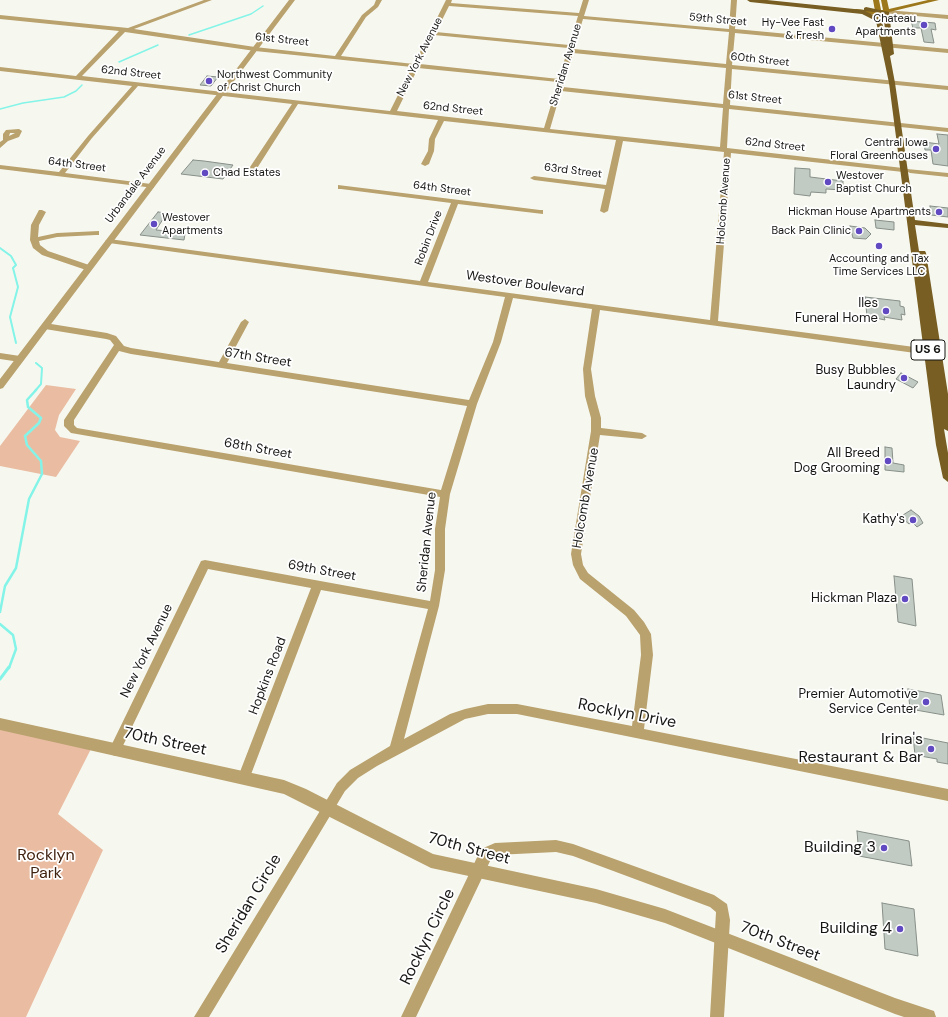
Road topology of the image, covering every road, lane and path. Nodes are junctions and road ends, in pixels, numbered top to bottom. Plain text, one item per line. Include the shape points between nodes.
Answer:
1 (209, 0) edge
2 (292, 0) edge
3 (380, 0) edge
4 (586, 0) edge
5 (734, 0) edge
6 (750, 0) edge
7 (762, 0) edge
8 (876, 0) edge
9 (884, 0) edge
10 (936, 0) edge
11 (448, 2) edge
12 (886, 12) junction
13 (878, 14) junction
14 (581, 16) junction
15 (0, 17) edge
16 (948, 17) edge
17 (126, 30) junction
18 (732, 31) junction
19 (432, 33) junction
20 (883, 45) junction
21 (891, 46) junction
22 (255, 48) junction
23 (571, 49) junction
24 (948, 51) edge
25 (338, 57) junction
26 (416, 66) junction
27 (729, 67) junction
28 (0, 70) edge
29 (77, 78) junction
30 (562, 81) junction
31 (892, 83) junction
32 (136, 85) junction
33 (948, 88) edge
34 (560, 89) junction
35 (220, 94) junction
36 (296, 103) junction
37 (726, 106) junction
38 (392, 114) junction
39 (442, 119) junction
40 (898, 125) junction
41 (546, 130) junction
42 (948, 130) edge
43 (620, 139) junction
44 (6, 140) dead end
45 (0, 146) edge
46 (725, 151) junction
47 (425, 164) dead end
48 (0, 167) edge
49 (906, 170) junction
50 (250, 173) dead end
51 (61, 174) junction
52 (948, 175) edge
53 (534, 178) dead end
54 (151, 186) junction
55 (341, 187) dead end
56 (609, 187) junction
57 (455, 202) junction
58 (604, 211) dead end
59 (42, 212) dead end
60 (540, 212) dead end
61 (914, 222) junction
62 (948, 226) edge
63 (96, 234) dead end
64 (34, 240) junction
65 (109, 241) junction
66 (89, 268) junction
67 (423, 283) junction
68 (510, 294) junction
69 (596, 307) junction
70 (245, 322) dead end
71 (714, 323) junction
72 (45, 326) junction
73 (118, 346) junction
74 (933, 353) junction
75 (0, 356) edge
76 (20, 359) junction
77 (222, 365) junction
78 (0, 386) edge
79 (472, 404) junction
80 (948, 427) edge
81 (596, 431) junction
82 (642, 436) dead end
83 (948, 478) edge
84 (445, 494) junction
85 (205, 564) joint
86 (318, 585) junction
87 (434, 606) junction
88 (0, 724) edge
89 (637, 734) junction
90 (115, 750) junction
91 (395, 750) junction
92 (244, 777) junction
93 (948, 795) edge
94 (327, 808) junction
95 (478, 872) junction
96 (721, 938) junction
97 (201, 1017) edge
98 (408, 1017) edge
99 (717, 1017) edge
100 (928, 1017) edge

1 - 17 street
2 - 22 street, Urbandale Avenue
3 - 25 street via 364,16
4 - 14 street, Sheridan Avenue
5 - 18 street, Holcomb Avenue
6 - 13 main road
7 - 13 main road
8 - 13 main road
9 - 12 main road
10 - 12 main road
11 - 14 street, 59th Street
11 - 19 street, New York Avenue
12 - 13 main road
12 - 16 street
12 - 21 main road, US 6
13 - 20 main road, US 6
14 - 18 street, 59th Street
14 - 23 street, Sheridan Avenue
15 - 17 street, 61st Street
17 - 22 street, 61st Street
17 - 29 street
18 - 20 street, 59th Street
18 - 27 street, Holcomb Avenue
19 - 23 street, 60th Street
19 - 26 street, New York Avenue
20 - 21 street, 59th Street
20 - 31 main road, US 6
21 - 24 street, 59th Street
21 - 31 main road, US 6
22 - 25 street, 61st Street
22 - 35 street, Urbandale Avenue
23 - 27 street, 60th Street
23 - 30 street, Sheridan Avenue
25 - 26 street, 61st Street
26 - 30 street, 61st Street
26 - 38 street, New York Avenue
27 - 31 street, 60th Street
27 - 37 street, Holcomb Avenue
28 - 29 street, 62nd Street
29 - 32 street, 62nd Street
30 - 34 street, Sheridan Avenue
31 - 33 street, 60th Street
31 - 40 main road, US 6
32 - 35 street, 62nd Street
32 - 51 street
34 - 37 street, 61st Street
34 - 41 street, Sheridan Avenue
35 - 36 street, 62nd Street
35 - 54 street, Urbandale Avenue
36 - 38 street, 62nd Street
36 - 50 street
37 - 40 street, 61st Street
37 - 46 street, Holcomb Avenue
38 - 39 street, 62nd Street
39 - 41 street, 62nd Street
39 - 47 street via 432,139 432,151
40 - 42 street, 61st Street
40 - 49 main road, US 6
41 - 43 street, 62nd Street
43 - 46 street, 62nd Street
43 - 56 street
44 - 45 street
46 - 49 street, 62nd Street
46 - 71 street, Holcomb Avenue
48 - 51 street, 64th Street
49 - 52 street, 62nd Street
49 - 61 main road, US 6
51 - 54 street, 64th Street
53 - 56 street, 63rd Street
54 - 65 street, Urbandale Avenue
55 - 57 street, 64th Street
56 - 58 street
57 - 60 street, 64th Street
57 - 67 street, Robin Drive
59 - 64 street via 35,225
61 - 62 main road
61 - 74 main road, US 6
63 - 64 street via 65,234
64 - 66 street via 36,246 45,253
65 - 66 street, Urbandale Avenue
65 - 67 street, Westover Boulevard
66 - 72 street, Urbandale Avenue
67 - 68 street, Westover Boulevard
68 - 69 street, Westover Boulevard
68 - 79 street, Sheridan Avenue via 497,342
69 - 71 street, Westover Boulevard
69 - 81 street, Holcomb Avenue via 587,369
70 - 77 street
71 - 74 street, Westover Boulevard
72 - 73 street, 67th Street via 107,336 113,338
72 - 76 street, Urbandale Avenue
73 - 77 street, 67th Street via 131,351
73 - 84 street, 68th Street via 69,420 69,426 74,431
74 - 80 main road, US 6
74 - 83 main road, US 6 via 941,445
75 - 76 street
76 - 78 street, Urbandale Avenue
77 - 79 street, 67th Street
79 - 84 street, Sheridan Avenue
81 - 82 street
81 - 89 street, Holcomb Avenue via 576,554 584,576 630,613 645,634 647,655
84 - 87 street, Sheridan Avenue via 440,529 440,570
85 - 86 street, 69th Street
85 - 90 street, New York Avenue
86 - 87 street, 69th Street
86 - 92 street, Hopkins Road
87 - 91 street, Sheridan Avenue
88 - 90 street, 70th Street
89 - 91 street, Rocklyn Drive via 517,709 488,709 454,718
89 - 93 street, Rocklyn Drive
90 - 92 street, 70th Street
91 - 94 street, Rocklyn Drive via 354,774 341,787
92 - 94 street, 70th Street via 284,787
94 - 95 street, 70th Street via 431,861
94 - 97 street, Sheridan Circle
95 - 96 street, 70th Street via 633,906
95 - 96 street, Rocklyn Circle via 486,854 495,849 545,846 569,849 714,902 722,908
95 - 98 street, Rocklyn Circle
96 - 99 street
96 - 100 street, 70th Street

